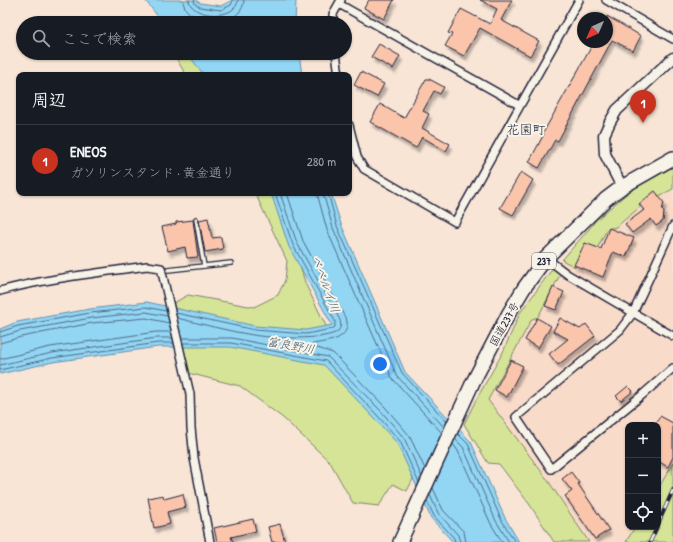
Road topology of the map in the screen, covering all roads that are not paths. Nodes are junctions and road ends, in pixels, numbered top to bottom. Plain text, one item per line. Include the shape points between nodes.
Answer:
1 (579, 0) edge
2 (606, 0) edge
3 (340, 2) edge
4 (333, 16) edge
5 (673, 39) edge
6 (673, 58) edge
7 (337, 60) edge
8 (339, 72) edge
9 (519, 105) junction
10 (352, 137) edge
11 (673, 158) edge
12 (622, 187) junction
13 (196, 219) dead end
14 (673, 226) edge
15 (546, 258) junction
16 (231, 263) dead end
17 (204, 266) junction
18 (166, 273) junction
19 (0, 291) edge
20 (633, 313) junction
21 (673, 336) edge
22 (673, 368) edge
23 (210, 542) edge
24 (400, 542) edge

1 - 9 street
2 - 5 street
3 - 4 street
3 - 9 street
6 - 12 street via 618,110 604,135 605,154
7 - 8 street
9 - 10 street via 455,222 364,170 357,157
11 - 12 highway, 国道237号 / 237
12 - 15 highway, 国道237号 / 237 via 583,220
13 - 17 lane
14 - 20 street
15 - 20 street via 567,274
15 - 24 highway, 国道237号 / 237 via 524,288 473,382
16 - 17 lane
17 - 18 lane
18 - 19 street via 161,268 147,266 60,278
18 - 23 street via 188,389 194,458
20 - 21 street
20 - 22 street via 620,330 516,417 551,469

